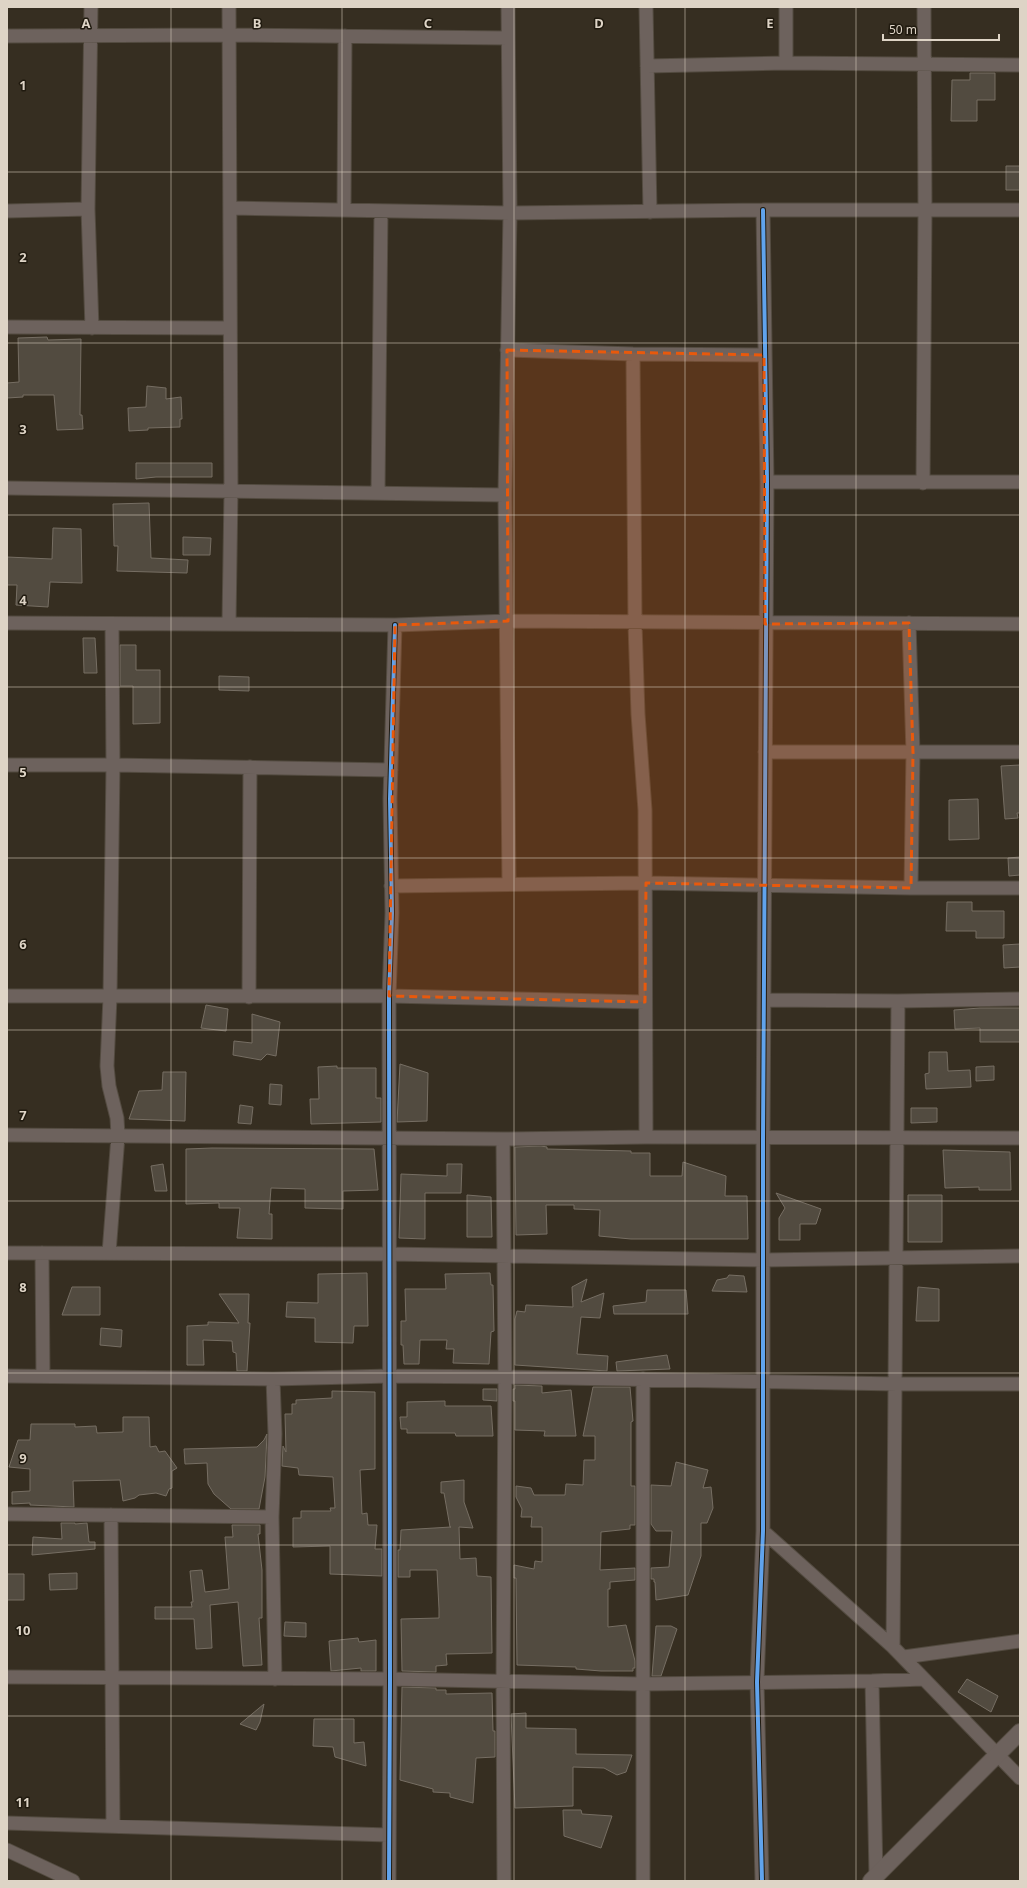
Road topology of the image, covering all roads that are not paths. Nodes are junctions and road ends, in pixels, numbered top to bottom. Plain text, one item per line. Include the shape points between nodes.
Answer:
1 (91, 7) edge
2 (229, 7) edge
3 (508, 7) edge
4 (646, 7) edge
5 (786, 7) edge
6 (924, 7) edge
7 (229, 35) junction
8 (7, 36) edge
9 (91, 36) junction
10 (345, 36) junction
11 (508, 38) junction
12 (786, 63) junction
13 (924, 65) junction
14 (1020, 65) edge
15 (647, 66) junction
16 (230, 208) junction
17 (88, 209) junction
18 (344, 210) junction
19 (763, 210) junction
20 (925, 210) junction
21 (1020, 210) edge
22 (7, 211) edge
23 (381, 211) junction
24 (650, 212) junction
25 (510, 213) junction
26 (7, 327) edge
27 (92, 328) junction
28 (230, 328) junction
29 (507, 350) junction
30 (633, 354) junction
31 (764, 355) junction
32 (767, 482) junction
33 (923, 482) junction
34 (1020, 482) edge
35 (7, 488) edge
36 (230, 491) junction
37 (378, 493) junction
38 (506, 495) junction
39 (7, 622) edge
40 (508, 622) junction
41 (229, 623) junction
42 (909, 623) junction
43 (112, 624) junction
44 (635, 624) junction
45 (765, 624) junction
46 (1020, 624) edge
47 (395, 625) junction
48 (765, 752) junction
49 (1020, 752) edge
50 (913, 753) junction
51 (7, 765) edge
52 (113, 765) junction
53 (250, 767) junction
54 (391, 770) junction
55 (509, 883) junction
56 (646, 883) junction
57 (765, 884) junction
58 (391, 886) junction
59 (911, 888) junction
60 (1020, 888) edge
61 (7, 996) edge
62 (249, 996) junction
63 (389, 996) junction
64 (110, 997) junction
65 (1020, 999) edge
66 (764, 1000) junction
67 (898, 1001) junction
68 (645, 1002) junction
69 (7, 1135) edge
70 (118, 1136) junction
71 (389, 1137) junction
72 (646, 1137) junction
73 (1020, 1138) edge
74 (504, 1139) junction
75 (763, 1139) junction
76 (896, 1139) junction
77 (7, 1253) edge
78 (42, 1253) junction
79 (109, 1253) junction
80 (389, 1254) junction
81 (503, 1256) junction
82 (1020, 1256) edge
83 (896, 1257) junction
84 (764, 1260) junction
85 (7, 1376) edge
86 (43, 1376) junction
87 (390, 1376) junction
88 (505, 1377) junction
89 (273, 1379) junction
90 (643, 1379) junction
91 (763, 1382) junction
92 (896, 1384) junction
93 (1020, 1384) edge
94 (7, 1514) edge
95 (112, 1515) junction
96 (272, 1517) junction
97 (763, 1531) junction
98 (1020, 1641) edge
99 (893, 1646) junction
100 (904, 1657) junction
101 (7, 1677) edge
102 (113, 1677) junction
103 (922, 1678) junction
104 (274, 1679) junction
105 (390, 1679) junction
106 (872, 1681) junction
107 (757, 1682) junction
108 (502, 1683) junction
109 (642, 1684) junction
110 (1020, 1732) edge
111 (997, 1755) junction
112 (1020, 1778) edge
113 (7, 1823) edge
114 (113, 1826) junction
115 (388, 1834) junction
116 (7, 1850) edge
117 (874, 1878) edge
118 (73, 1881) edge
119 (389, 1881) edge
120 (504, 1881) edge
121 (643, 1881) edge
122 (762, 1881) edge

1 - 9 street
2 - 7 street
3 - 11 street
4 - 15 street
5 - 12 street
6 - 13 street
7 - 9 street
7 - 10 street
7 - 16 street
8 - 9 street
9 - 17 street
10 - 11 street
10 - 18 street
11 - 25 street
12 - 13 street
12 - 15 street
13 - 14 street
13 - 20 street
15 - 24 street
16 - 18 street
16 - 28 street
17 - 22 street
17 - 27 street
18 - 23 street
19 - 20 street
19 - 24 street
19 - 31 street
20 - 21 street
20 - 33 street
23 - 25 street
23 - 37 street
24 - 25 street
25 - 29 street
26 - 27 street
27 - 28 street
28 - 36 street
29 - 30 street
29 - 38 street
30 - 31 street
30 - 44 street
31 - 32 street
32 - 33 street
32 - 45 street
33 - 34 street
35 - 36 street
36 - 37 street
36 - 41 street
37 - 38 street
38 - 40 street
39 - 43 street
40 - 44 street
40 - 47 street
40 - 55 street
41 - 43 street
41 - 47 street
42 - 45 street
42 - 46 street
42 - 50 street
43 - 52 street
44 - 45 street
44 - 56 street via 645,810
45 - 48 street
47 - 54 street
48 - 50 street
48 - 57 street
49 - 50 street
50 - 59 street
51 - 52 street
52 - 53 street
52 - 64 street
53 - 54 street
53 - 62 street
54 - 58 street
55 - 56 street
55 - 58 street
56 - 57 street
56 - 68 street
57 - 59 street
57 - 66 street
58 - 63 street
59 - 60 street
61 - 64 street
62 - 63 street
62 - 64 street
63 - 68 street
63 - 71 street
64 - 70 street via 107,1077 117,1118
65 - 67 street
66 - 67 street
66 - 75 street
67 - 76 street
68 - 72 street
69 - 70 street
70 - 71 street
70 - 79 street
71 - 74 street
71 - 80 street
72 - 74 street
72 - 75 street
73 - 76 street
74 - 81 street
75 - 76 street
75 - 84 street
76 - 83 street
77 - 78 street
78 - 79 street
78 - 86 street
79 - 80 street
80 - 81 street
80 - 87 street
81 - 84 street
81 - 88 street
82 - 83 street
83 - 84 street
83 - 92 street
84 - 91 street
85 - 86 street
86 - 89 street
87 - 88 street
87 - 89 street
87 - 105 street
88 - 90 street
88 - 108 street
89 - 96 street via 275,1434
90 - 91 street
90 - 109 street
91 - 92 street
91 - 97 street
92 - 93 street
92 - 99 street
94 - 95 street
95 - 96 street
95 - 102 street
96 - 104 street
97 - 99 street
97 - 107 street
98 - 100 street
99 - 100 street
100 - 103 street
101 - 102 street
102 - 104 street
102 - 114 street
103 - 106 street
103 - 111 street
104 - 105 street
105 - 108 street
105 - 115 street
106 - 107 street
106 - 117 street
107 - 109 street
107 - 122 street
108 - 109 street
108 - 120 street
109 - 121 street
110 - 111 street
111 - 112 street
111 - 117 street
113 - 114 street
114 - 115 street
115 - 119 street
116 - 118 street

